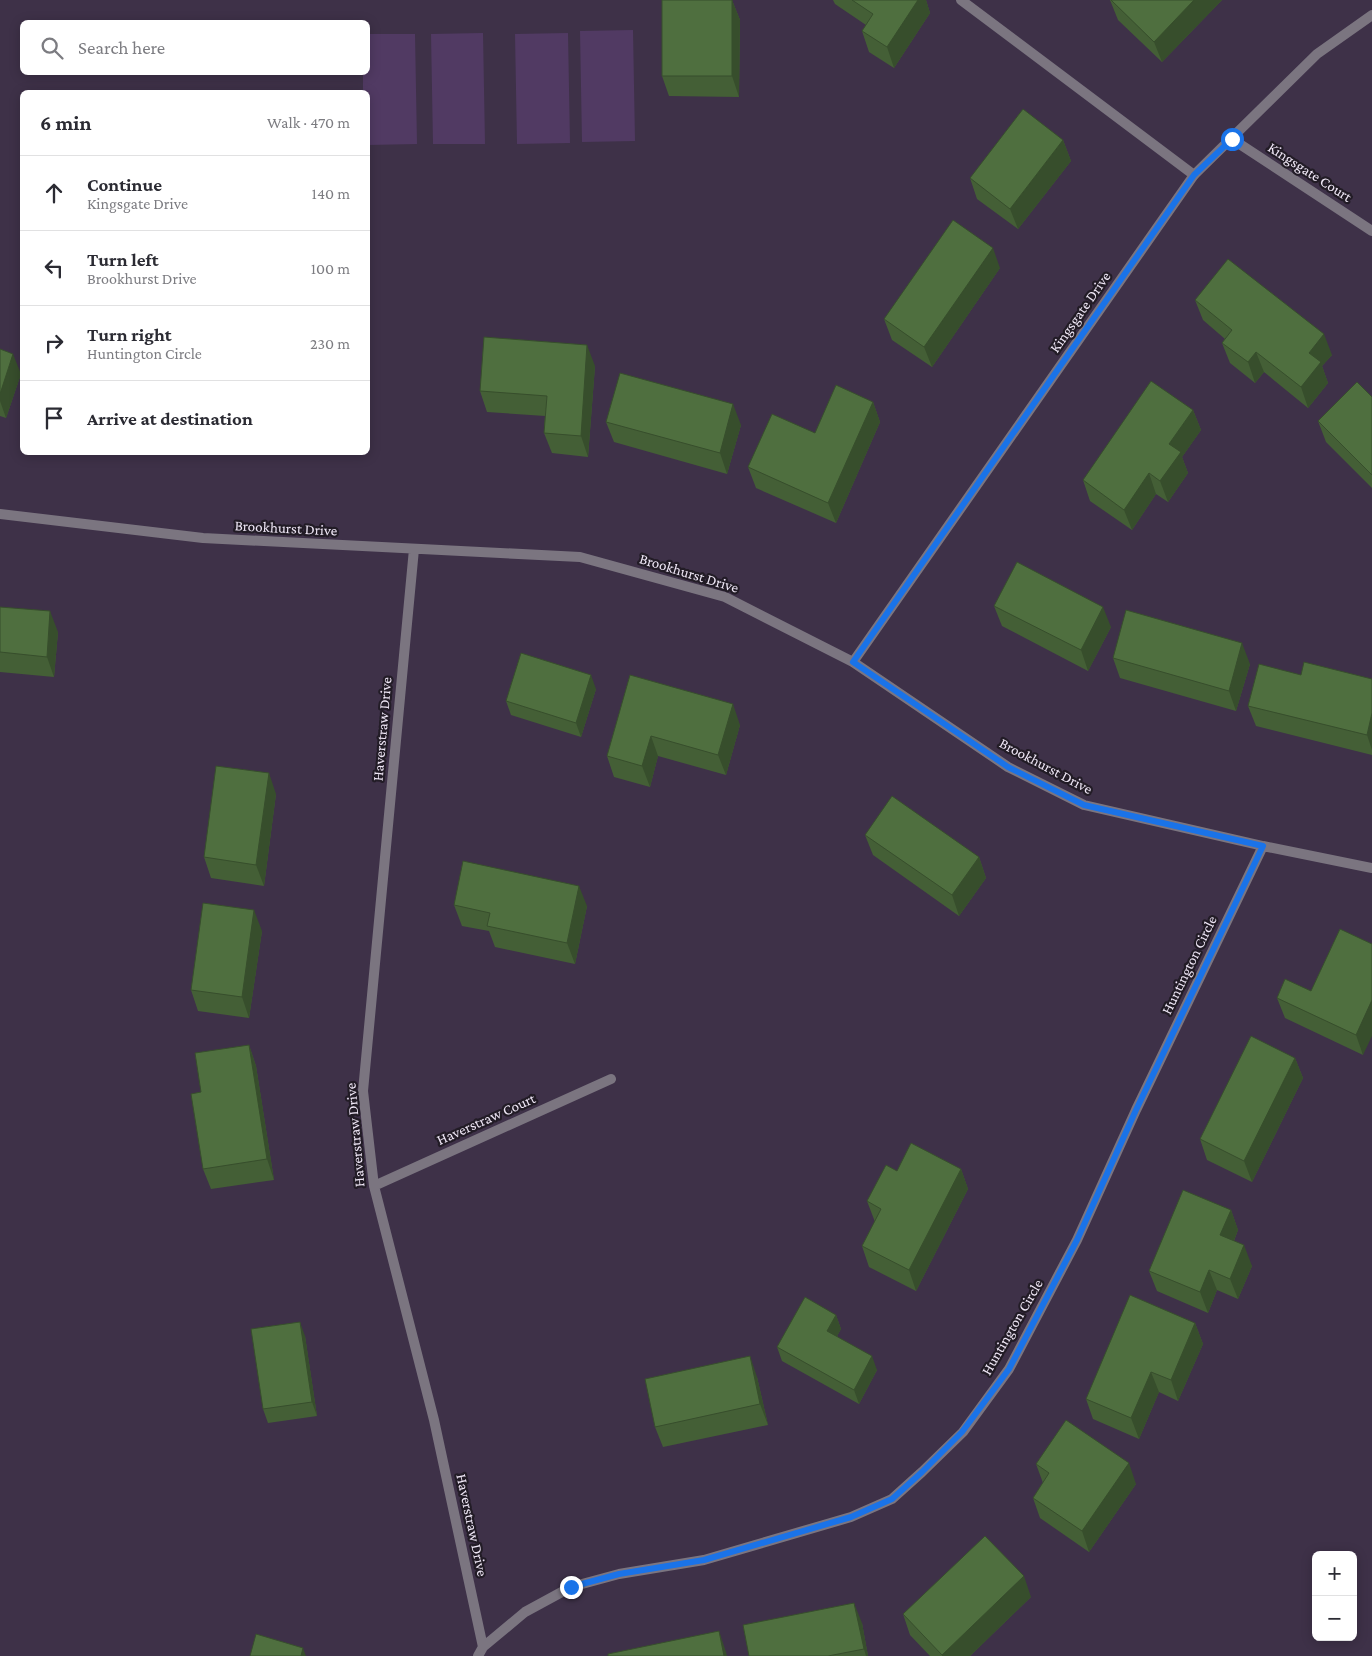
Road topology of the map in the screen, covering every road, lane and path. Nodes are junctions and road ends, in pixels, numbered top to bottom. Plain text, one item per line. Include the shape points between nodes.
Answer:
1 (962, 0) edge
2 (1372, 16) edge
3 (1232, 139) junction
4 (1194, 175) junction
5 (1372, 231) edge
6 (0, 514) edge
7 (414, 549) junction
8 (853, 662) junction
9 (1263, 846) junction
10 (1372, 868) edge
11 (611, 1079) dead end
12 (374, 1186) junction
13 (481, 1651) edge

1 - 4 street
2 - 3 street, Kingsgate Drive via 1317,54
3 - 4 street, Kingsgate Drive
3 - 5 street, Kingsgate Court
4 - 8 street, Kingsgate Drive
6 - 7 street, Brookhurst Drive via 203,538
7 - 8 street, Brookhurst Drive via 580,558 725,597
7 - 12 street, Haverstraw Drive via 363,1091
8 - 9 street, Brookhurst Drive via 1008,767 1084,805
9 - 10 street, Brookhurst Drive
9 - 13 street, Huntington Circle via 1077,1240 1009,1369 962,1432 892,1499 851,1517 704,1560 619,1574 571,1587 525,1612
11 - 12 street, Haverstraw Court
12 - 13 street, Haverstraw Drive via 434,1420

